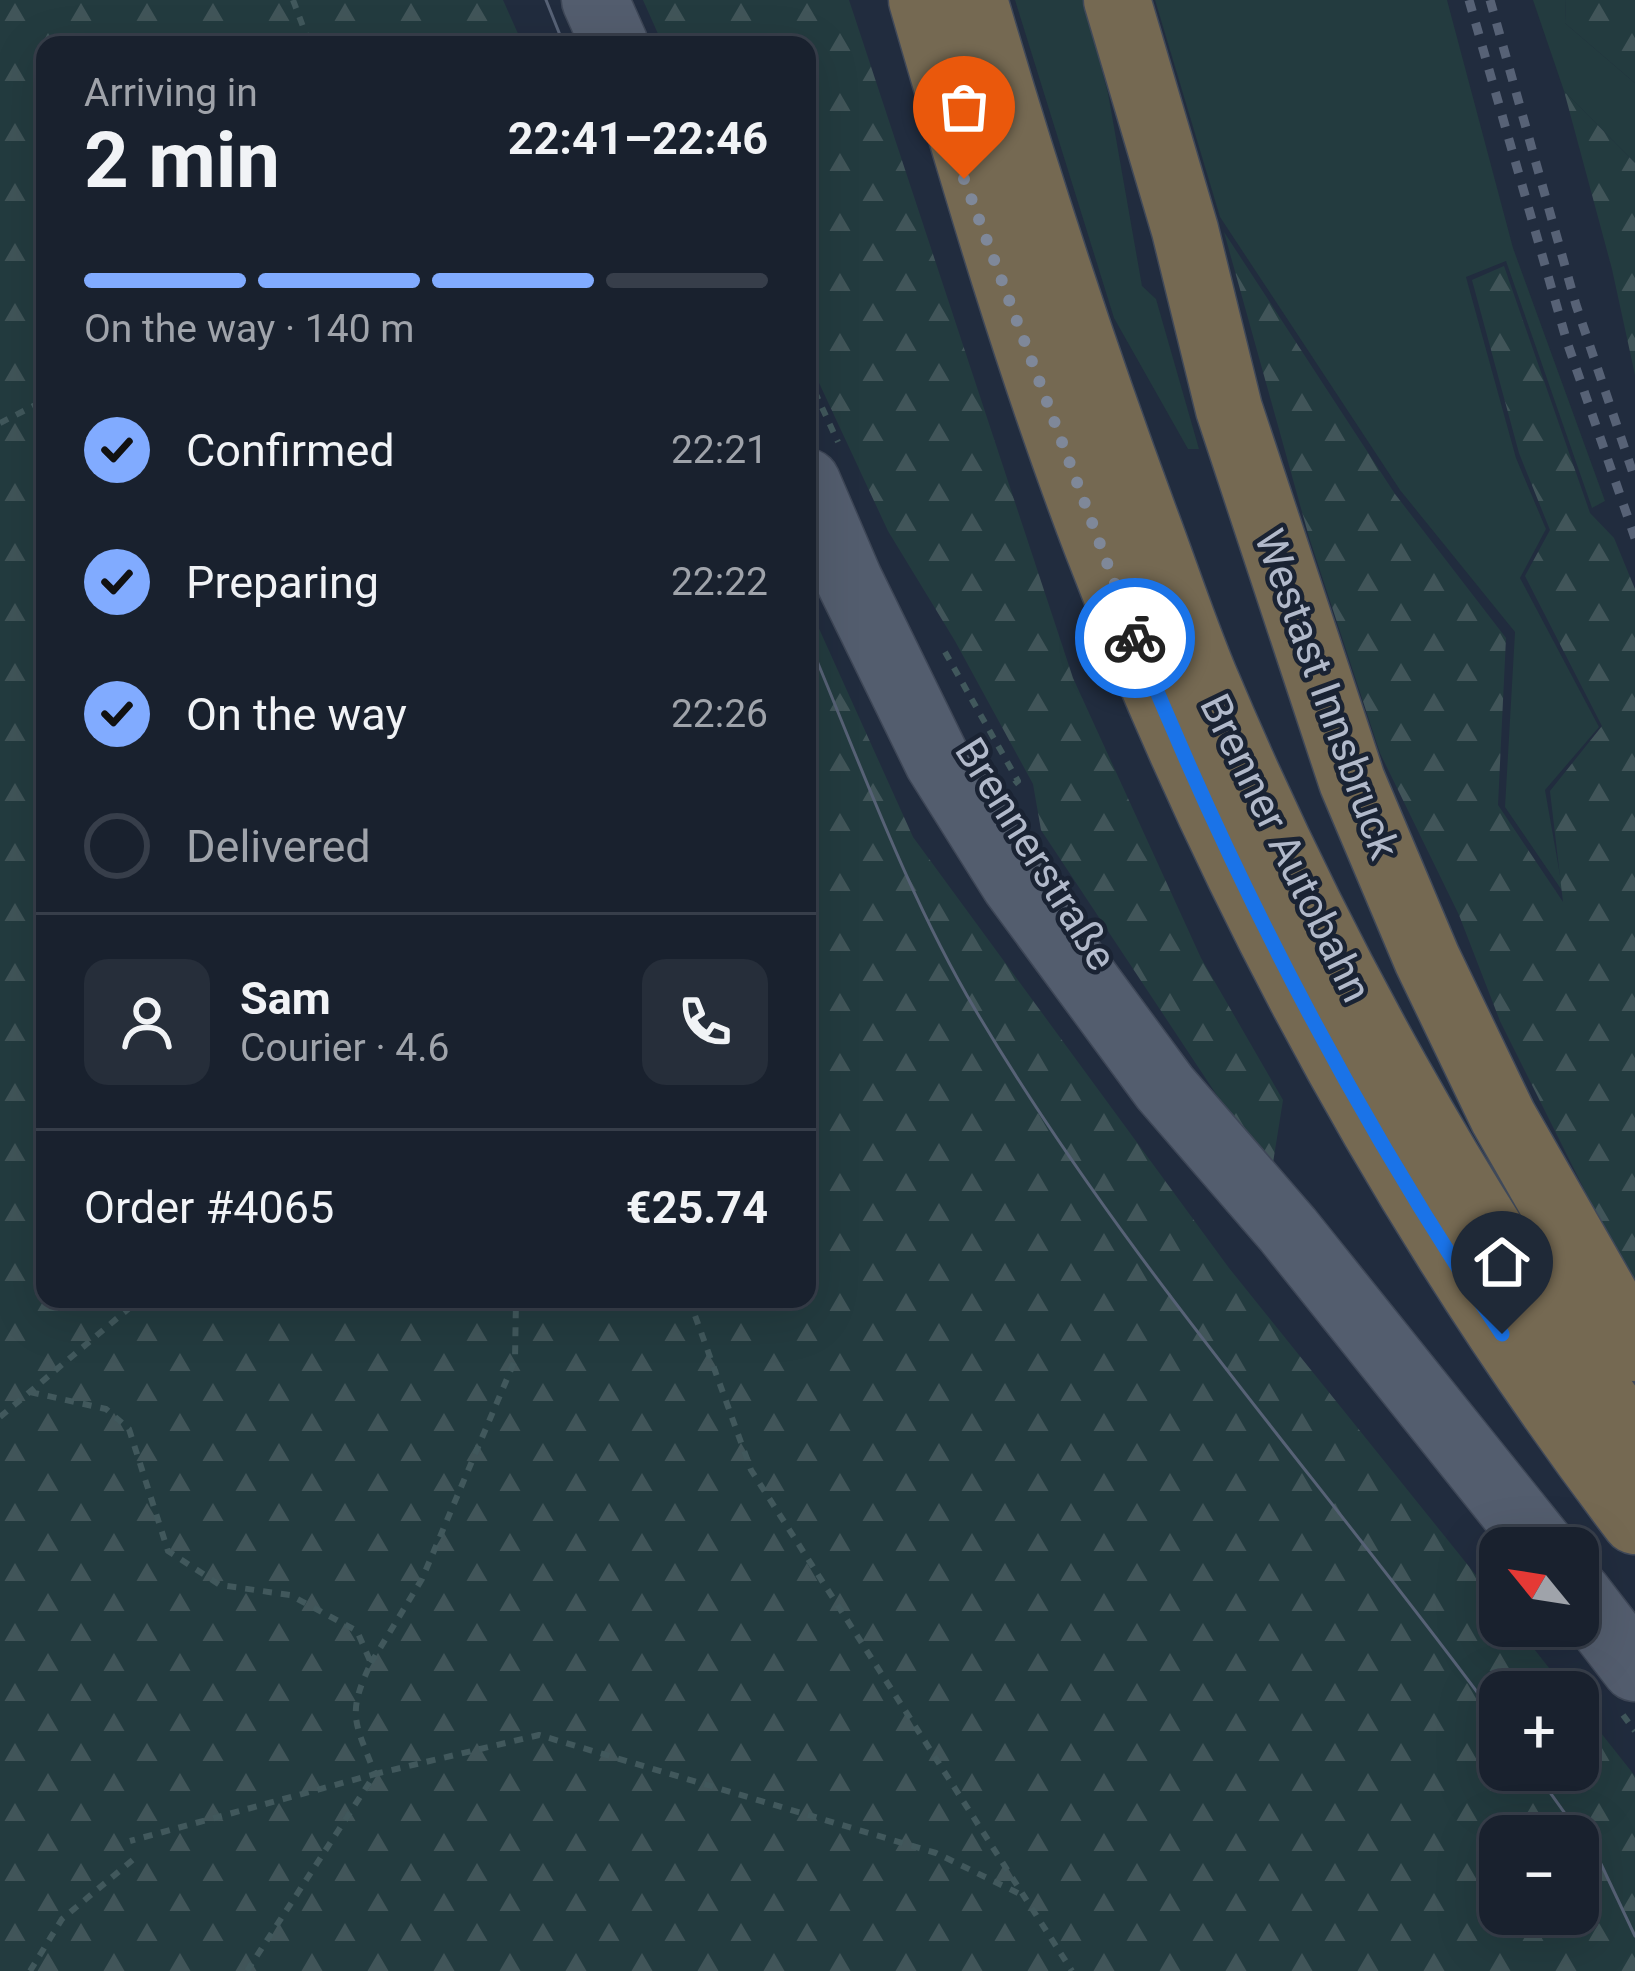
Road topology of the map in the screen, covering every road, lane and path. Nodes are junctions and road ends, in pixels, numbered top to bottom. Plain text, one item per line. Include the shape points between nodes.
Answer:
1 (293, 0) edge
2 (595, 0) edge
3 (896, 0) edge
4 (922, 0) edge
5 (974, 0) edge
6 (1118, 0) edge
7 (307, 36) edge
8 (611, 36) edge
9 (1016, 310) junction
10 (36, 405) edge
11 (0, 423) edge
12 (816, 480) edge
13 (816, 503) edge
14 (1288, 1230) junction
15 (129, 1308) edge
16 (516, 1308) edge
17 (691, 1308) edge
18 (1635, 1348) edge
19 (30, 1391) junction
20 (0, 1417) edge
21 (1635, 1441) edge
22 (1635, 1521) edge
23 (1526, 1527) edge
24 (1599, 1621) edge
25 (371, 1663) junction
26 (1635, 1668) edge
27 (376, 1774) junction
28 (130, 1841) dead end
29 (135, 1858) dead end
30 (1026, 1897) junction
31 (30, 1971) edge
32 (247, 1971) edge
33 (1072, 1971) edge

1 - 7 path
2 - 8 main road
3 - 9 highway
4 - 9 highway, Brenner Autobahn
5 - 21 highway, Brenner Autobahn via 1099,393 1204,676 1369,1021 1524,1278
6 - 18 highway, Westast Innsbruck via 1229,409 1352,781 1503,1117
9 - 22 highway, Brenner Autobahn via 1150,677 1314,1023 1477,1297
10 - 11 path
12 - 14 main road, Brennerstraße via 1078,927
13 - 14 main road, Brennerstraße via 967,813 1165,1088
14 - 23 main road, Brennerstraße
15 - 19 path
16 - 25 path via 515,1360 422,1579
17 - 30 path via 751,1470
19 - 20 path
19 - 25 path via 106,1409 129,1429 168,1551 220,1586 290,1595 357,1630
24 - 26 main road
25 - 27 path via 355,1696 355,1722
27 - 28 path
27 - 30 path via 539,1735 937,1853
27 - 32 path
29 - 31 path via 62,1919
30 - 33 path

